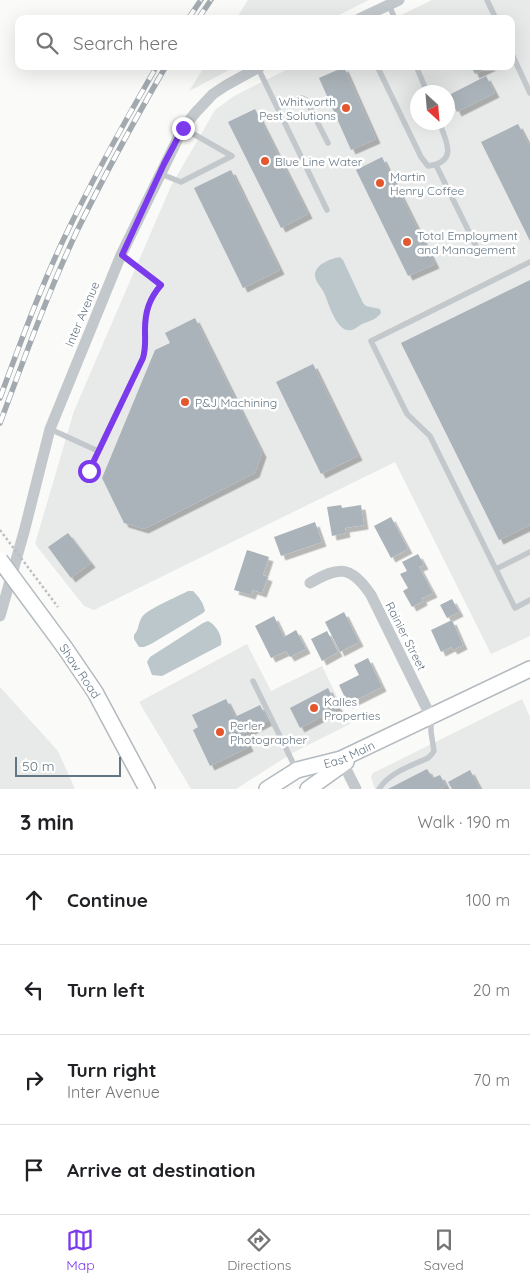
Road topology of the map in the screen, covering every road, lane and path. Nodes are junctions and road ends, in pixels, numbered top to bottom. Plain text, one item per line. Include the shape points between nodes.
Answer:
1 (487, 0) edge
2 (392, 2) edge
3 (367, 15) edge
4 (394, 15) edge
5 (494, 15) edge
6 (515, 61) edge
7 (254, 70) edge
8 (261, 70) edge
9 (379, 70) edge
10 (418, 70) edge
11 (424, 85) edge
12 (530, 93) edge
13 (277, 106) junction
14 (183, 128) junction
15 (442, 130) edge
16 (328, 143) dead end
17 (436, 165) junction
18 (160, 173) junction
19 (327, 210) dead end
20 (480, 252) dead end
21 (122, 255) junction
22 (530, 262) edge
23 (50, 429) junction
24 (98, 451) junction
25 (89, 476) dead end
26 (0, 530) edge
27 (530, 552) edge
28 (0, 560) edge
29 (496, 569) junction
30 (310, 583) dead end
31 (530, 600) edge
32 (58, 607) dead end
33 (0, 616) edge
34 (530, 670) edge
35 (253, 681) dead end
36 (431, 717) junction
37 (342, 761) junction
38 (296, 770) junction
39 (148, 789) edge
40 (267, 789) edge
41 (308, 789) edge
42 (356, 789) edge
43 (380, 789) edge

1 - 5 lane
2 - 3 street
2 - 4 lane
6 - 12 lane
7 - 14 street, Inter Avenue via 214,94
8 - 13 lane
9 - 17 lane via 422,157 428,166
10 - 11 lane
13 - 16 lane via 302,98 306,100
13 - 19 lane
14 - 18 street, Inter Avenue
14 - 18 lane via 232,156 181,182
15 - 17 lane via 448,153 445,160
17 - 20 lane
18 - 21 street, Inter Avenue
21 - 23 street, Inter Avenue
21 - 24 lane via 161,285 151,298 146,314 143,358
22 - 29 lane via 371,341 408,414 430,436
23 - 24 lane
23 - 33 street, Inter Avenue
24 - 25 lane
26 - 32 path, bridge
27 - 29 lane
28 - 39 main road, Shaw Road, bridge via 95,692
29 - 31 lane via 515,608
30 - 36 street, Rainier Street via 336,571 349,573 360,581
34 - 36 main road, East Main
35 - 38 lane
36 - 37 main road, East Main
36 - 43 lane via 432,754 385,781
37 - 38 main road, East Main
37 - 41 main road, East Main
37 - 42 street
38 - 40 main road, East Main

